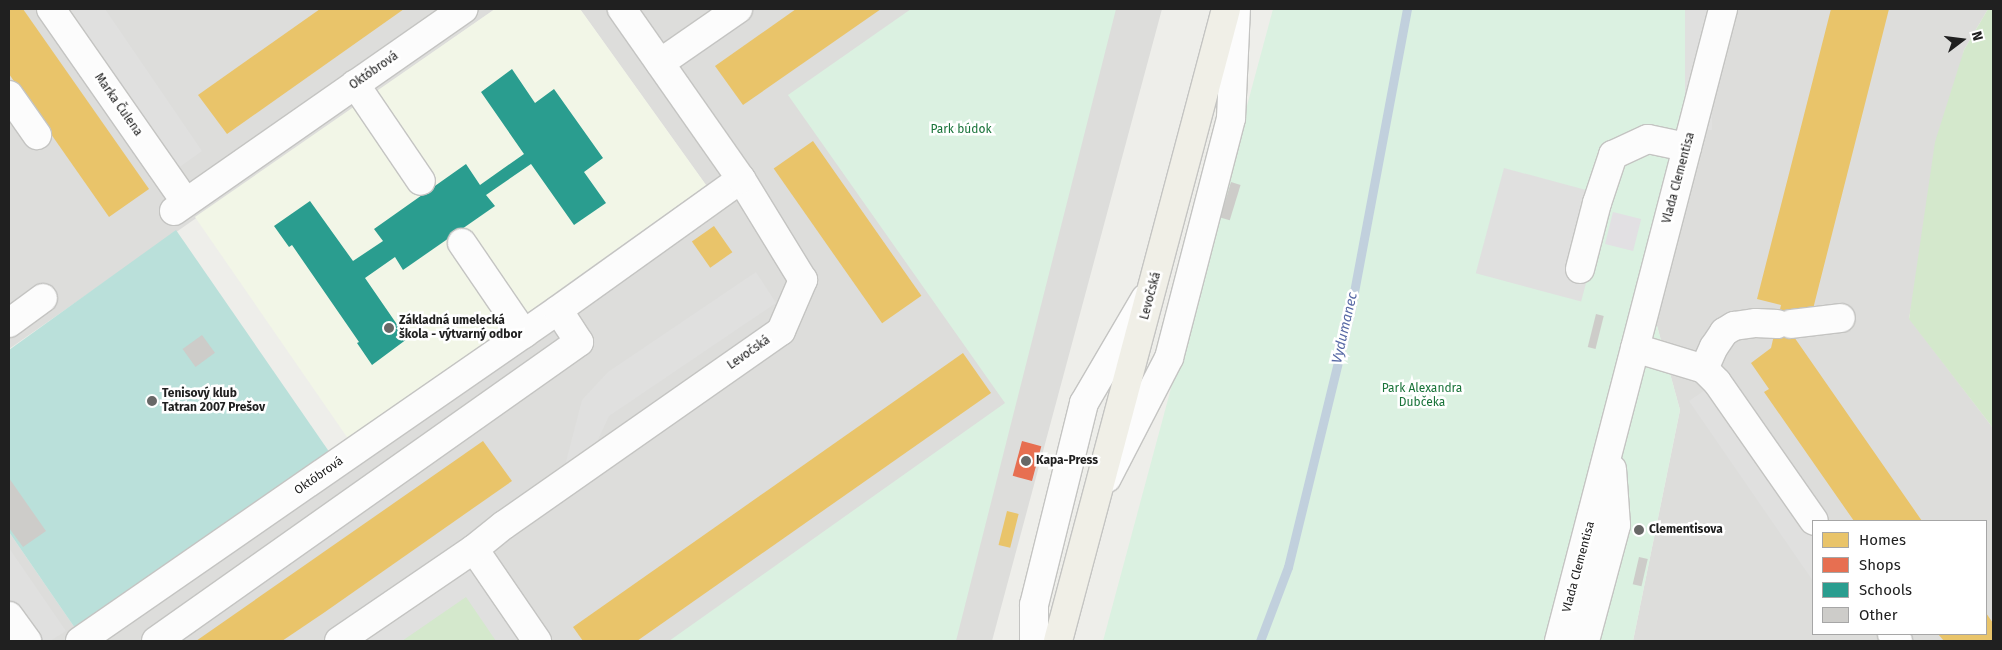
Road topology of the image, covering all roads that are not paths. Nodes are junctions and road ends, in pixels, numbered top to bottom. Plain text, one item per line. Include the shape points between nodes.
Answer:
1 (51, 9) edge
2 (464, 9) edge
3 (622, 9) edge
4 (738, 9) edge
5 (1226, 9) edge
6 (1236, 9) edge
7 (1723, 9) edge
8 (660, 63) junction
9 (355, 84) junction
10 (9, 95) edge
11 (37, 135) dead end
12 (1687, 147) junction
13 (741, 179) junction
14 (421, 181) dead end
15 (1676, 190) junction
16 (180, 206) joint
17 (462, 243) dead end
18 (1580, 269) dead end
19 (1154, 283) junction
20 (44, 298) dead end
21 (558, 310) junction
22 (1841, 318) dead end
23 (9, 322) edge
24 (524, 334) junction
25 (1636, 348) junction
26 (1704, 369) junction
27 (1613, 435) junction
28 (1094, 502) junction
29 (1813, 520) edge
30 (474, 549) junction
31 (9, 616) edge
32 (27, 641) edge
33 (80, 641) edge
34 (156, 641) edge
35 (339, 641) edge
36 (537, 641) edge
37 (1034, 641) edge
38 (1058, 641) edge
39 (1559, 641) edge
40 (1585, 641) edge

1 - 16 street, Marka Čulena
2 - 9 street, Októbrová
3 - 8 street
4 - 8 street
5 - 19 main road, Levočská
6 - 28 street via 1231,118 1170,358
7 - 12 street, Vlada Clementisa
8 - 13 street, Levočská
9 - 14 street
9 - 16 street, Októbrová
10 - 11 street
12 - 15 street, Vlada Clementisa
12 - 18 street via 1648,139 1613,155
13 - 21 street, Októbrová
13 - 30 street, Levočská via 803,280 781,331
15 - 25 street, Vlada Clementisa
15 - 27 street via 1648,229 1611,365
17 - 24 street
19 - 28 main road, Levočská
19 - 37 street via 1084,403 1034,605
20 - 23 street
21 - 24 street, Októbrová
21 - 34 street via 579,342
22 - 26 street via 1734,326 1724,332
24 - 33 street, Októbrová
25 - 26 street
25 - 27 street, Vlada Clementisa
26 - 29 street via 1717,382
27 - 39 street, Vlada Clementisa
27 - 40 street via 1616,525
28 - 38 main road, Levočská
30 - 35 street
30 - 36 street
31 - 32 street

